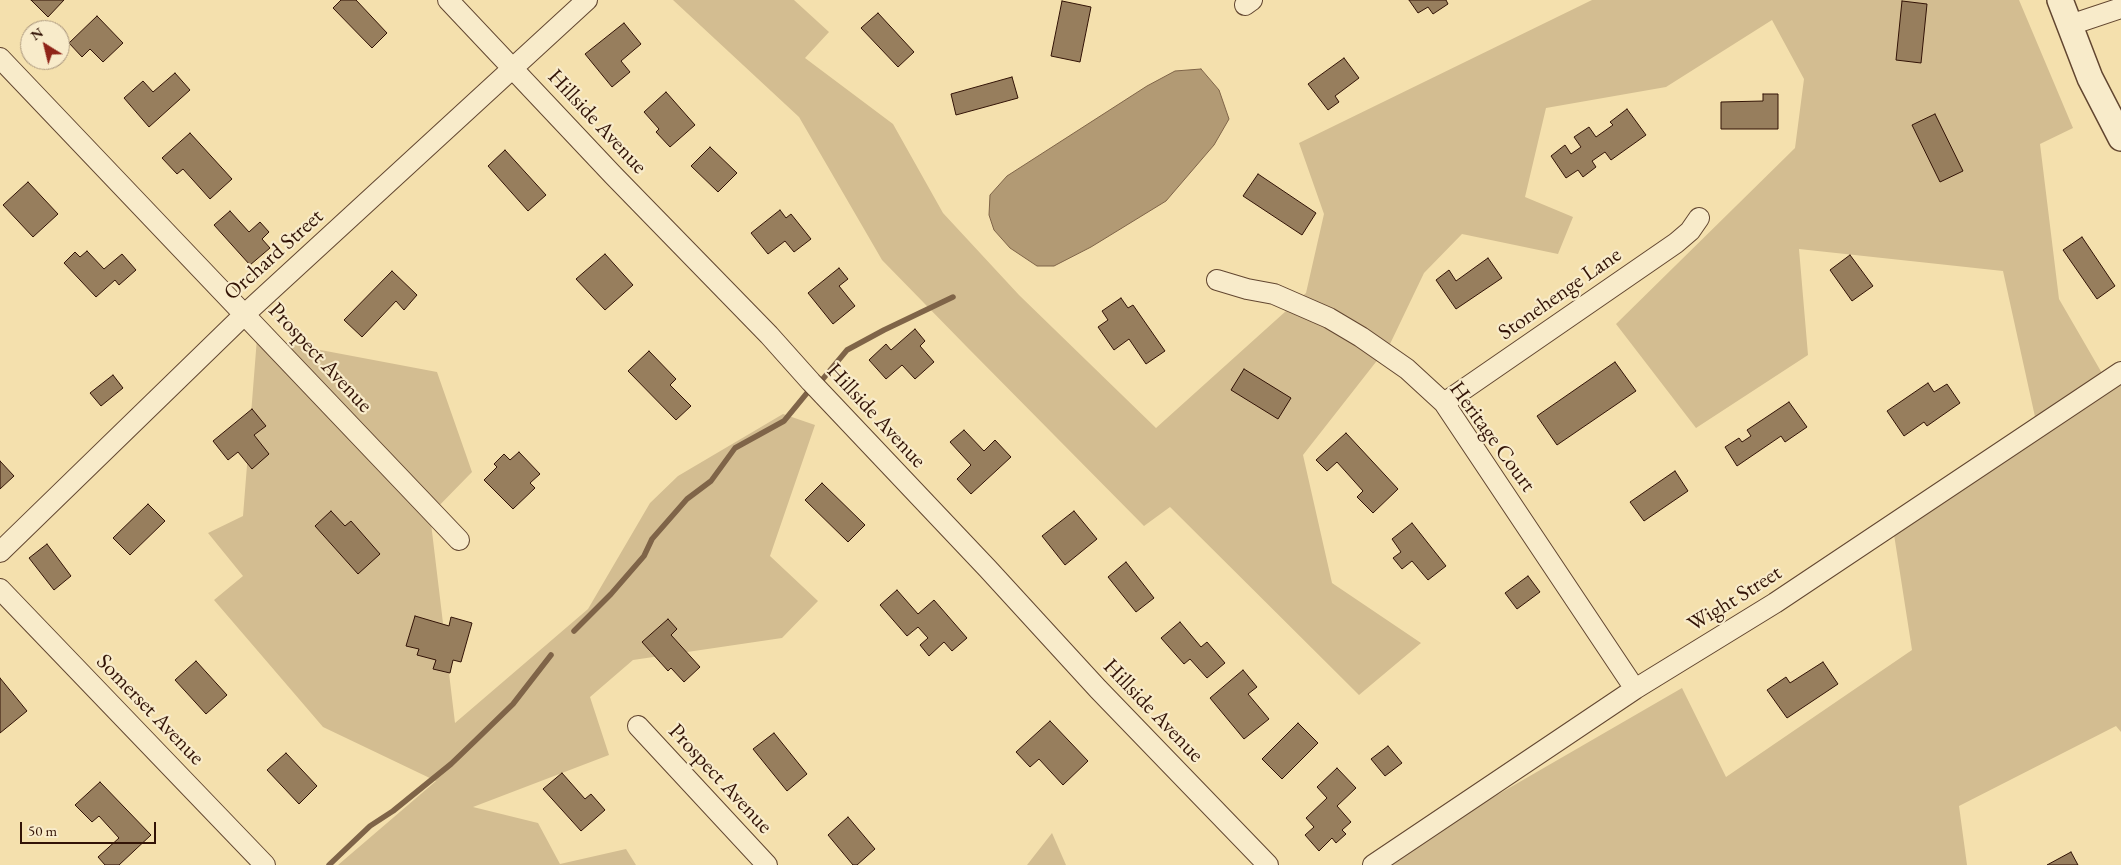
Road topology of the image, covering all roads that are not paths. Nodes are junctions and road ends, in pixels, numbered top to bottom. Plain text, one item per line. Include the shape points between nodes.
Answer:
1 (448, 0) edge
2 (586, 0) edge
3 (2060, 0) edge
4 (2121, 8) edge
5 (2070, 25) junction
6 (0, 58) edge
7 (514, 69) junction
8 (2121, 138) edge
9 (1699, 218) dead end
10 (1217, 280) dead end
11 (245, 314) junction
12 (2121, 372) edge
13 (1444, 403) junction
14 (459, 540) dead end
15 (0, 552) edge
16 (0, 589) edge
17 (1635, 689) junction
18 (638, 726) dead end
19 (265, 865) edge
20 (767, 865) edge
21 (1268, 865) edge
22 (1373, 865) edge

1 - 7 street, Hillside Avenue
2 - 7 street, Orchard Street
3 - 5 street
4 - 5 street
5 - 8 street via 2090,78
6 - 11 street, Prospect Avenue
7 - 11 street, Orchard Street
7 - 21 street, Hillside Avenue
9 - 13 street, Stonehenge Lane via 1676,243
10 - 13 street, Heritage Court via 1247,290 1274,294 1329,318 1407,369
11 - 14 street, Prospect Avenue
11 - 15 street, Orchard Street
12 - 17 street, Wight Street via 1771,606
13 - 17 street, Heritage Court
16 - 19 street, Somerset Avenue
17 - 22 street, Wight Street
18 - 20 street, Prospect Avenue

